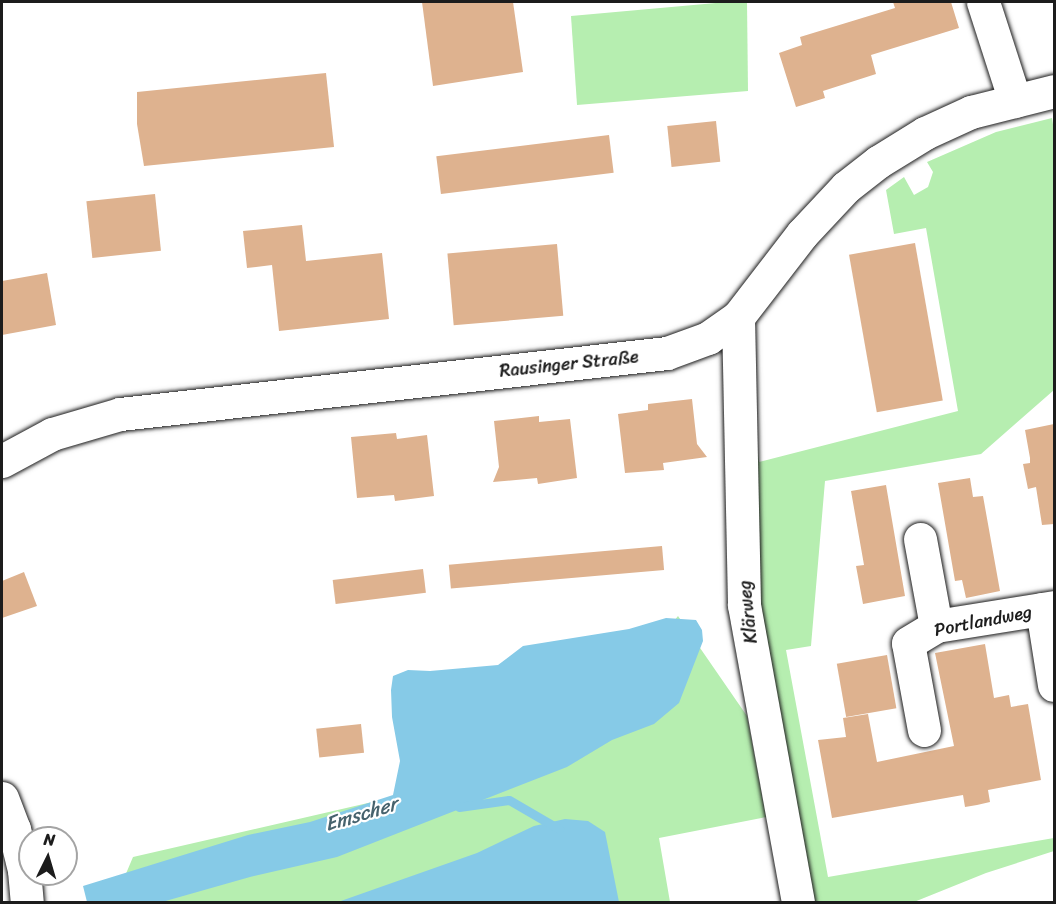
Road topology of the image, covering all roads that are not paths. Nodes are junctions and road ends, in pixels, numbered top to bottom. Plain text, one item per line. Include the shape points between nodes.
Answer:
1 (983, 2) edge
2 (1054, 91) edge
3 (1015, 101) junction
4 (738, 317) junction
5 (2, 461) edge
6 (920, 539) dead end
7 (1048, 608) edge
8 (936, 626) junction
9 (1054, 685) edge
10 (924, 730) dead end
11 (2, 798) edge
12 (27, 903) edge
13 (798, 903) edge

1 - 3 street
2 - 3 street, Rausinger Straße
3 - 4 street, Rausinger Straße via 971,112 925,133 878,162 846,187 802,234
4 - 5 street, Rausinger Straße via 708,338 667,353 120,414 52,434
4 - 13 street, Klärweg via 744,605
6 - 8 street
7 - 8 street, Portlandweg
7 - 9 street, Portlandweg
8 - 10 street, Portlandweg via 908,643
11 - 12 street via 24,870

